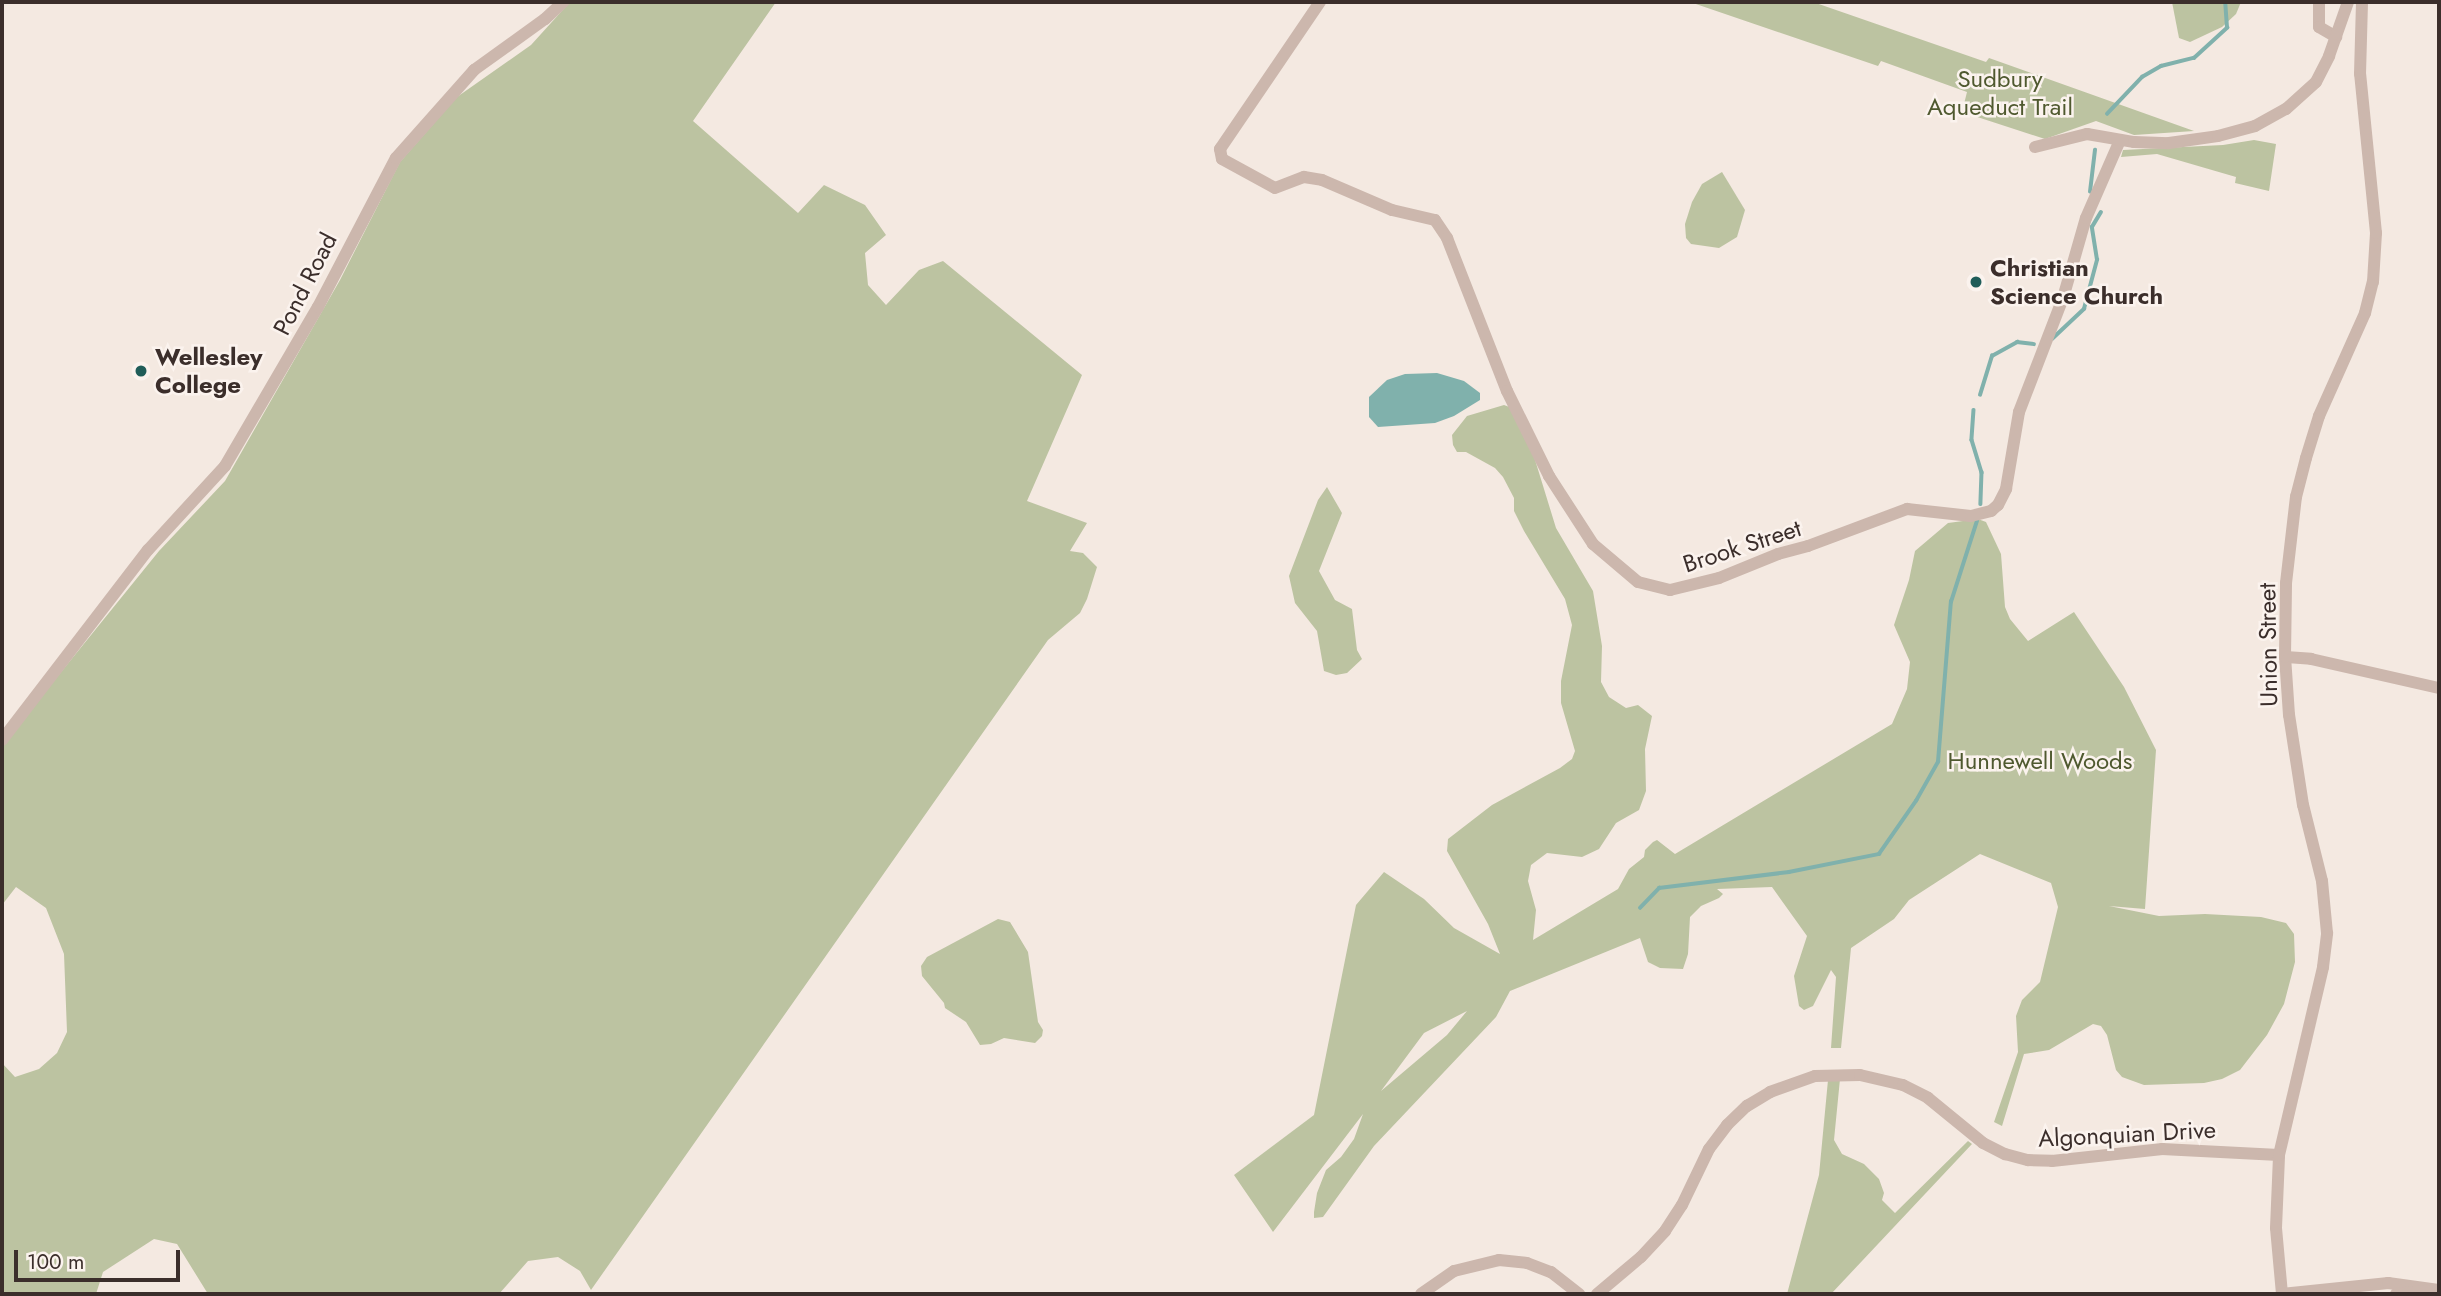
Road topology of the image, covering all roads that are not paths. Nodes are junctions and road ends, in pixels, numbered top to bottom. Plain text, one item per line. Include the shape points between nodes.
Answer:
1 (563, 2) edge
2 (1320, 2) edge
3 (2319, 2) edge
4 (2348, 2) edge
5 (2361, 2) edge
6 (2336, 37) junction
7 (2120, 140) junction
8 (2035, 147) dead end
9 (2285, 657) junction
10 (2439, 688) edge
11 (2, 740) edge
12 (2279, 1155) junction
13 (2439, 1290) edge
14 (1421, 1294) edge
15 (1579, 1294) edge
16 (1597, 1294) edge
17 (2282, 1294) edge
18 (2396, 1294) edge

1 - 11 street, Pond Road via 474,70 396,158 278,380 225,466 148,550
2 - 7 street, Brook Street via 1220,149 1222,159 1275,188 1304,177 1322,180 1392,209 1435,220 1447,238 1507,391 1549,476 1593,544 1638,582 1670,590 1719,578 1907,509 1971,516 1998,505 2006,489 2019,412 2063,298 2086,218
3 - 6 street via 2319,27
4 - 6 street
5 - 9 street, Union Street via 2360,85 2375,266 2365,313 2319,415 2301,477 2288,562
6 - 7 street via 2316,82 2272,118 2237,132 2194,140
7 - 8 street via 2077,134
9 - 10 street
9 - 12 street, Union Street via 2299,787 2322,881 2327,933
12 - 16 street, Algonquian Drive via 2162,1149 2028,1160 1983,1143 1928,1098 1903,1085 1860,1075 1815,1076 1770,1092 1727,1125 1665,1231
12 - 17 street, Union Street via 2276,1228
13 - 17 street via 2388,1283
13 - 18 street
14 - 15 street via 1454,1270 1499,1260 1551,1272

